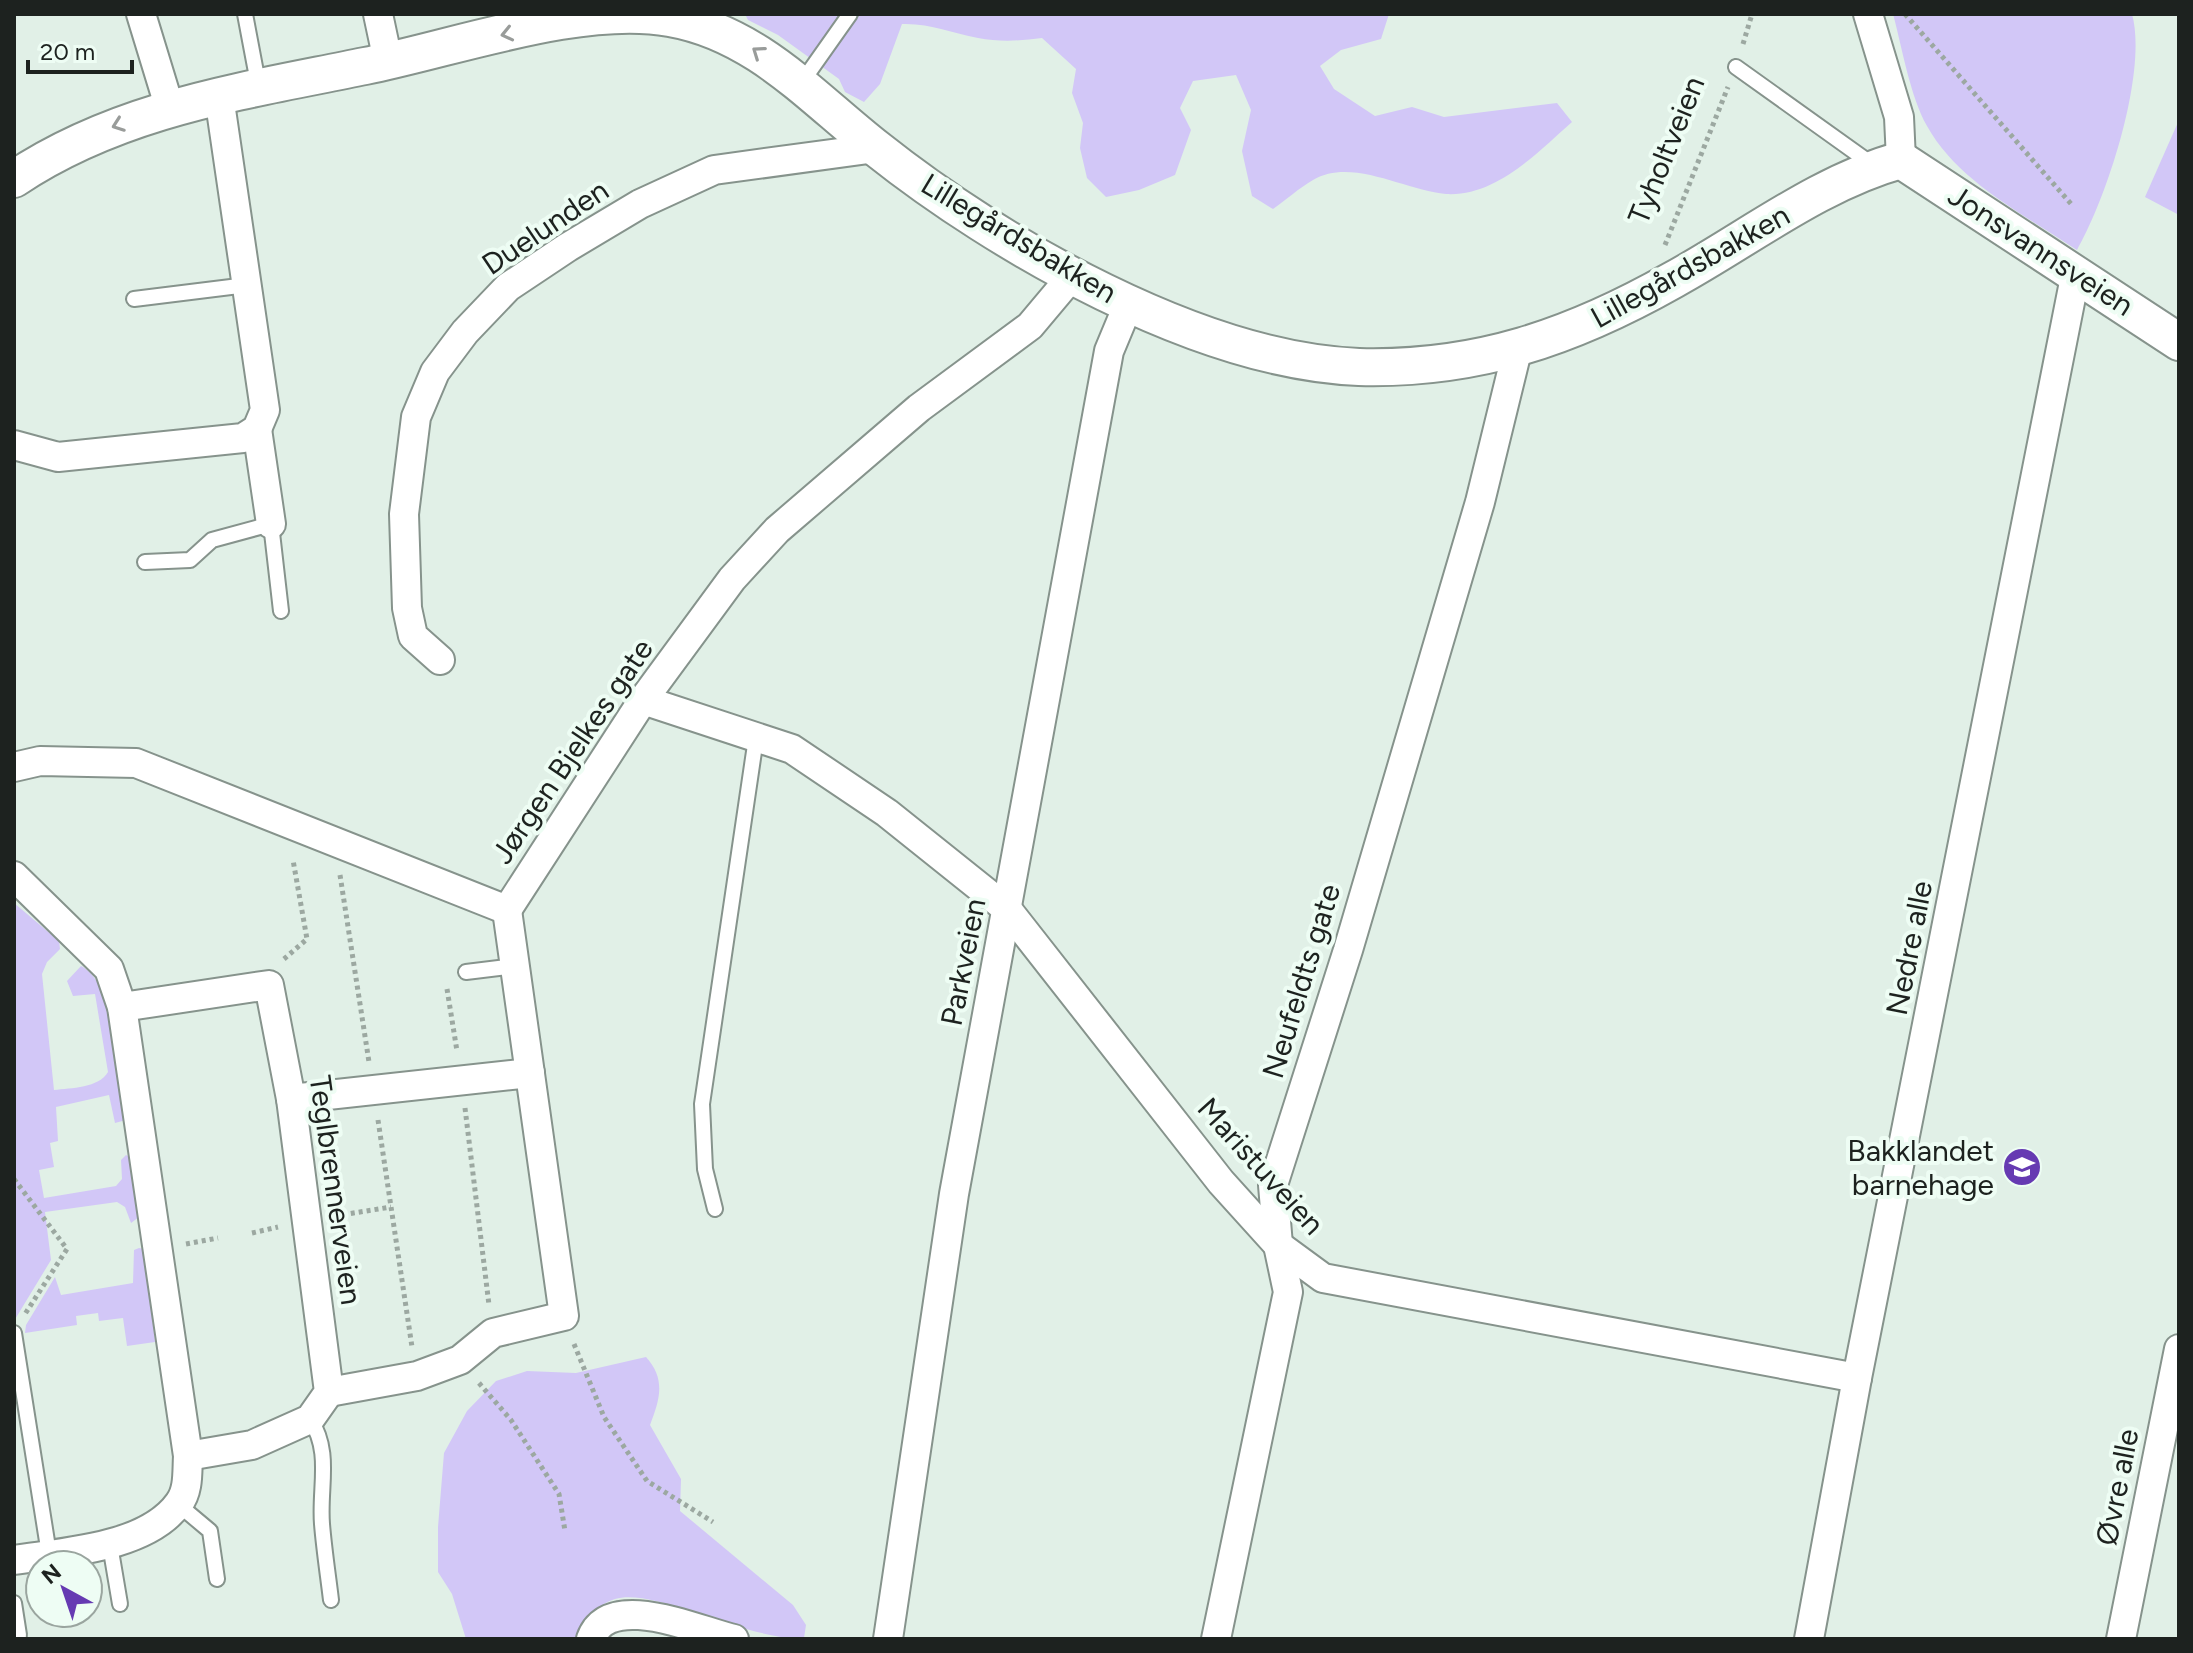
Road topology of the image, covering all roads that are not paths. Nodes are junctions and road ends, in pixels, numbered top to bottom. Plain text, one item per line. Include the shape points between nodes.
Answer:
1 (141, 14) edge
2 (245, 14) edge
3 (378, 14) edge
4 (850, 14) edge
5 (1868, 14) edge
6 (388, 61) junction
7 (1736, 67) road end
8 (802, 82) junction
9 (259, 88) junction
10 (219, 96) junction
11 (170, 109) junction
12 (876, 148) junction
13 (1889, 164) junction
14 (14, 179) edge
15 (2076, 272) junction
16 (1072, 276) junction
17 (247, 285) junction
18 (134, 299) dead end
19 (1129, 303) junction
20 (2179, 342) edge
21 (1517, 351) junction
22 (257, 429) junction
23 (14, 445) edge
24 (271, 524) junction
25 (145, 562) dead end
26 (281, 611) dead end
27 (440, 660) dead end
28 (643, 700) junction
29 (756, 738) junction
30 (14, 767) edge
31 (14, 876) edge
32 (1007, 909) junction
33 (507, 910) junction
34 (515, 966) junction
35 (466, 972) road end
36 (122, 1007) junction
37 (530, 1073) junction
38 (291, 1099) junction
39 (715, 1209) dead end
40 (1278, 1245) junction
41 (18, 1326) edge
42 (2179, 1349) edge
43 (1857, 1378) junction
44 (329, 1392) junction
45 (310, 1419) junction
46 (188, 1456) junction
47 (179, 1505) junction
48 (110, 1545) junction
49 (48, 1549) edge
50 (83, 1549) edge
51 (217, 1579) dead end
52 (331, 1600) dead end
53 (14, 1603) edge
54 (120, 1604) dead end
55 (19, 1635) dead end
56 (591, 1639) edge
57 (734, 1639) edge
58 (888, 1639) edge
59 (1216, 1639) edge
60 (1809, 1639) edge
61 (2121, 1639) edge

1 - 11 street
2 - 9 lane
3 - 6 street
4 - 8 lane
5 - 13 street via 1899,117
8 -> 6 street, Lillegårdsbakken via 745,44 701,26 625,14 590,15
6 - 9 street, Lillegårdsbakken
7 - 13 lane
8 - 12 street, Lillegårdsbakken
9 - 10 street, Lillegårdsbakken
10 - 11 street, Lillegårdsbakken
10 - 17 street
11 -> 14 street, Lillegårdsbakken via 92,135
12 - 16 street, Lillegårdsbakken
12 - 27 street, Duelunden via 714,170 640,204 568,247 508,287 465,332 435,372 416,417 404,514 413,636
13 - 15 street, Jonsvannsveien
13 - 21 street, Lillegårdsbakken via 1776,218 1674,280
15 - 20 street, Jonsvannsveien
15 - 43 street, Nedre alle
16 - 19 street, Lillegårdsbakken
16 - 28 street, Jørgen Bjelkes gate via 1030,326 919,408 777,530 732,579
17 - 18 lane
17 - 22 street via 265,410
19 - 21 street, Lillegårdsbakken via 1273,355 1357,367 1446,364
19 - 32 street, Parkveien via 1109,351
21 - 40 street, Neufeldts gate via 1480,502 1273,1185
22 - 23 street via 243,438 58,457
22 - 24 street
24 - 25 lane via 212,540 190,560
24 - 26 lane
28 - 29 street, Maristuveien
28 - 33 street, Jørgen Bjelkes gate
29 - 32 street, Maristuveien via 792,749 887,813
29 - 39 lane via 702,1104 705,1169
30 - 33 street, Jørgen Bjelkes gate via 40,761 136,763
31 - 36 street via 109,969
32 - 40 street, Maristuveien via 1221,1182
32 - 58 street, Parkveien via 954,1194
33 - 34 street
34 - 35 lane
34 - 37 street
36 - 38 street, Teglbrennerveien via 269,985
36 - 46 street
37 - 38 street
37 - 44 street via 564,1316 493,1333 460,1360 417,1376
38 - 44 street, Teglbrennerveien
40 - 43 street, Maristuveien via 1323,1278
40 - 59 street, Neufeldts gate via 1288,1292
41 - 49 lane
42 - 61 street, Øvre alle
43 - 60 street, Nedre alle
44 - 45 street
45 - 46 street via 252,1445
45 - 52 lane via 324,1454 322,1521
46 - 47 street
47 - 48 street via 146,1530
47 - 51 lane via 210,1531
48 - 50 street
48 - 54 lane
53 - 55 lane
56 - 57 street via 600,1623 623,1613

